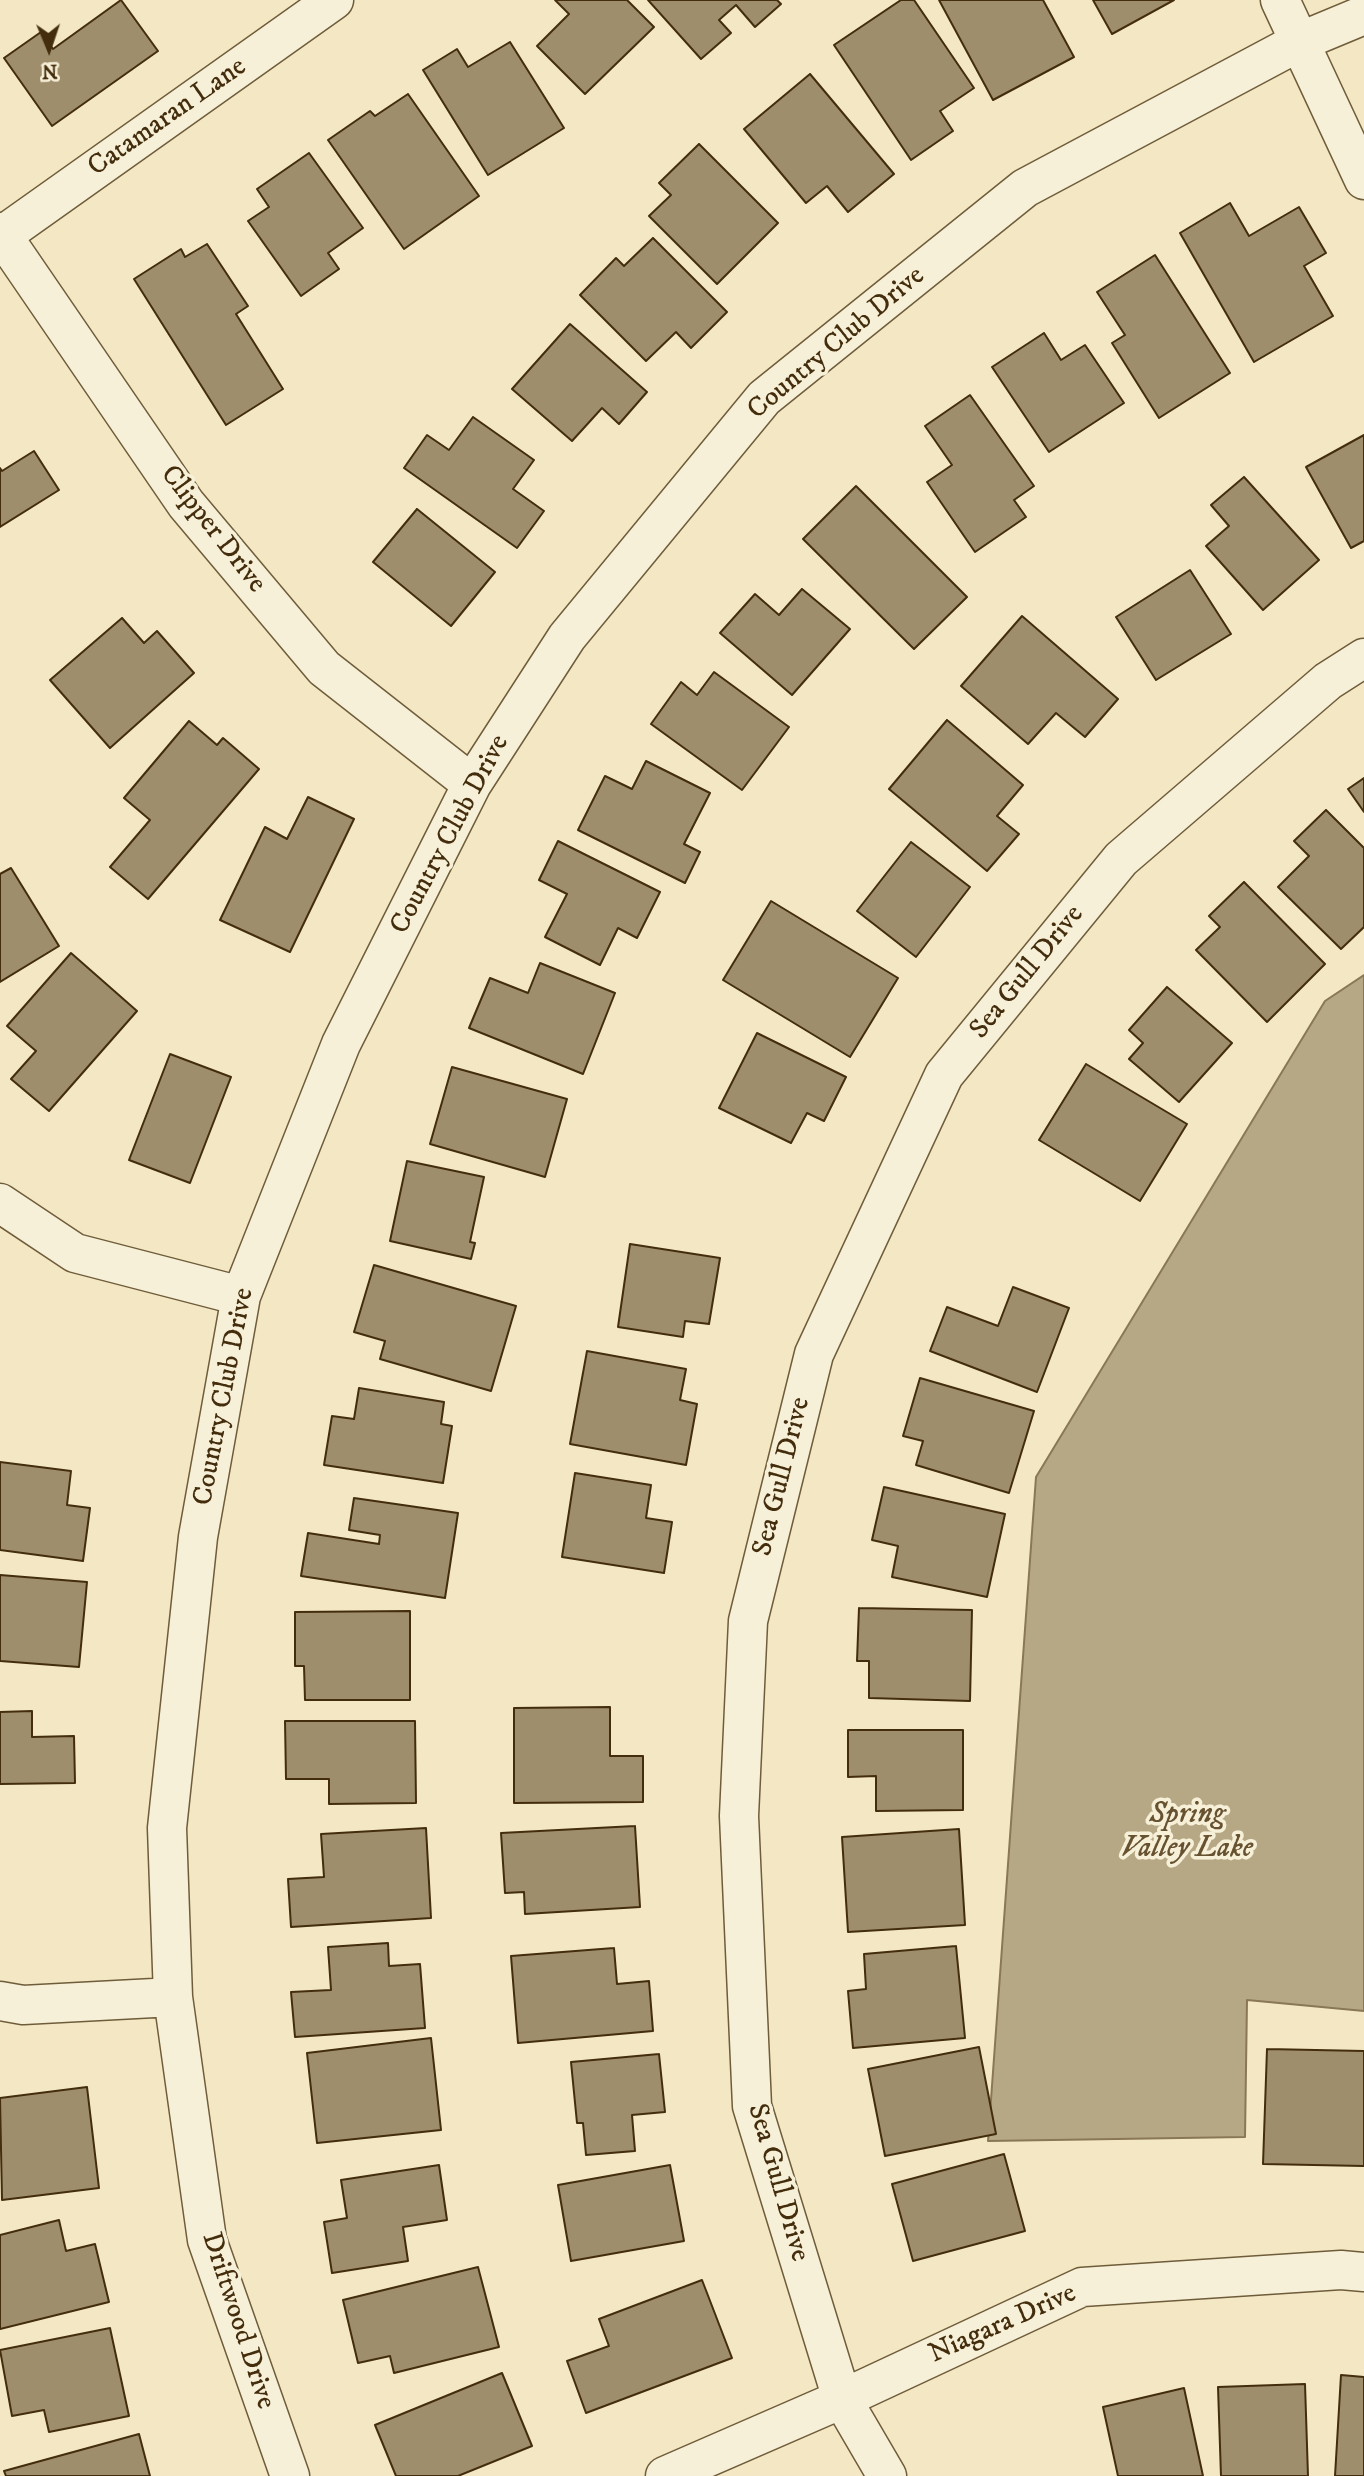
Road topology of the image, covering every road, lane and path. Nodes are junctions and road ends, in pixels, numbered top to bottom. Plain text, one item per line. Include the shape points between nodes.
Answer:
1 (334, 0) edge
2 (1280, 0) edge
3 (1364, 15) edge
4 (1299, 42) junction
5 (1364, 180) edge
6 (1, 234) edge
7 (1364, 658) edge
8 (472, 784) junction
9 (0, 1203) edge
10 (241, 1296) junction
11 (173, 1997) junction
12 (0, 2001) edge
13 (1364, 2272) edge
14 (842, 2399) junction
15 (290, 2476) edge
16 (665, 2476) edge
17 (887, 2476) edge

1 - 6 street, Catamaran Lane
2 - 4 street
3 - 4 street, Country Club Drive
4 - 5 street
4 - 8 street, Country Club Drive via 1025,188 764,398 567,637
6 - 8 street, Clipper Drive via 186,504 324,668
7 - 14 street, Sea Gull Drive via 1328,681 1121,859 944,1075 814,1354 748,1621 739,1816 751,2106
8 - 10 street, Country Club Drive via 341,1044
9 - 10 street via 75,1253
10 - 11 street, Country Club Drive via 198,1537 167,1828
11 - 12 street via 23,2005
11 - 15 street, Driftwood Drive via 207,2239
13 - 14 street, Niagara Drive via 1082,2287
14 - 16 street, Niagara Drive
14 - 17 street, Sea Gull Drive

